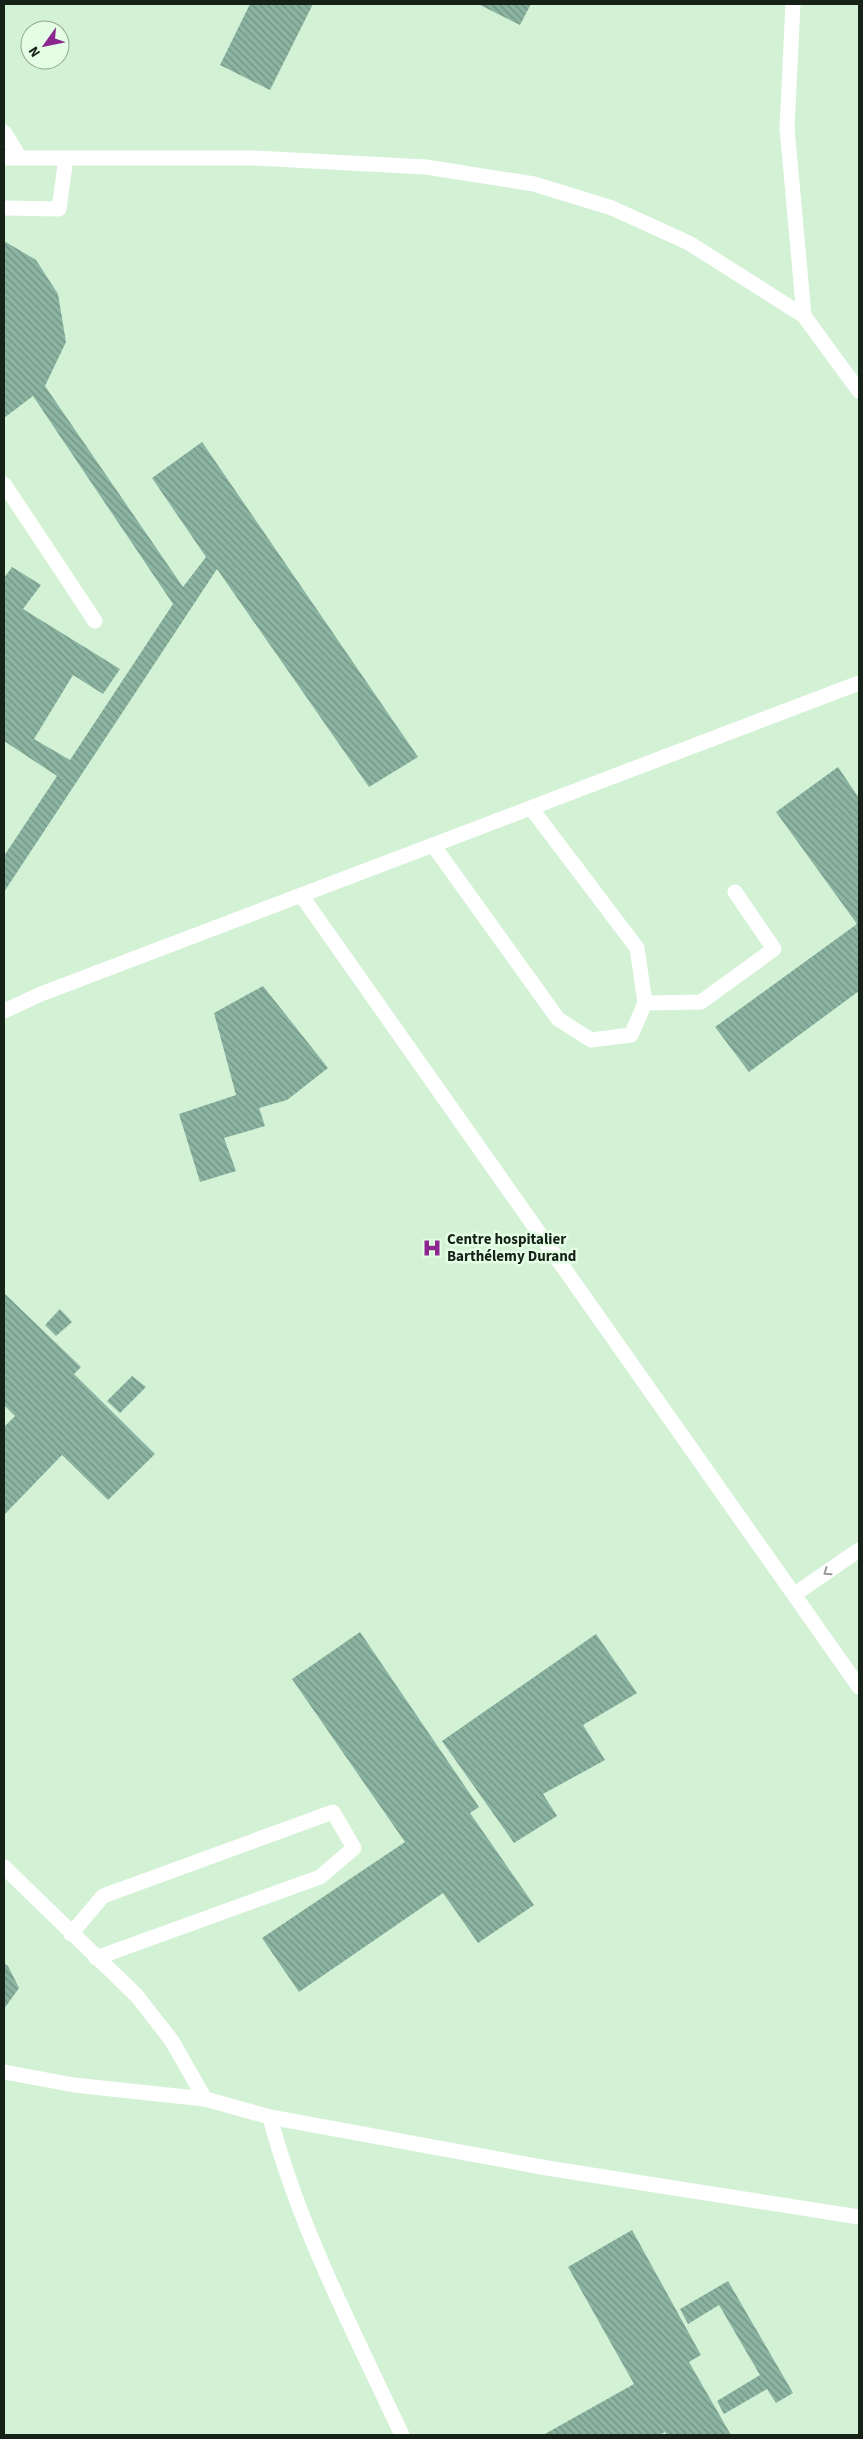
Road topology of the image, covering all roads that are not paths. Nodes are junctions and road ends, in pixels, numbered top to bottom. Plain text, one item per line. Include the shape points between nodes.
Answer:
1 (793, 4) edge
2 (4, 132) edge
3 (4, 158) edge
4 (20, 158) junction
5 (66, 158) junction
6 (4, 208) edge
7 (804, 316) junction
8 (859, 390) edge
9 (4, 484) edge
10 (95, 621) dead end
11 (859, 683) edge
12 (531, 808) junction
13 (433, 845) junction
14 (735, 892) dead end
15 (301, 895) junction
16 (645, 1003) junction
17 (4, 1012) edge
18 (859, 1550) edge
19 (794, 1594) junction
20 (859, 1687) edge
21 (4, 1867) edge
22 (71, 1934) junction
23 (96, 1958) junction
24 (4, 2072) edge
25 (205, 2099) junction
26 (270, 2117) junction
27 (859, 2218) edge
28 (402, 2435) edge

1 - 7 lane via 786,128
2 - 4 lane
3 - 4 lane
4 - 5 lane
5 - 6 lane via 59,209
5 - 7 lane via 255,158 426,167 534,184 612,208 689,243
7 - 8 lane
9 - 10 lane
11 - 12 lane
12 - 13 lane
12 - 16 lane via 637,948
13 - 15 lane
13 - 16 lane via 558,1019 592,1040 631,1035
14 - 16 lane via 774,949 701,1002
15 - 17 lane via 50,991
15 - 19 lane
18 -> 19 lane
19 - 20 lane
21 - 22 lane
22 - 23 lane
22 - 23 lane via 103,1896 333,1812 354,1848 320,1877
23 - 25 lane via 136,1996 172,2041
24 - 25 lane via 74,2085
25 - 26 lane
26 - 27 lane via 546,2168
26 - 28 lane via 283,2168

